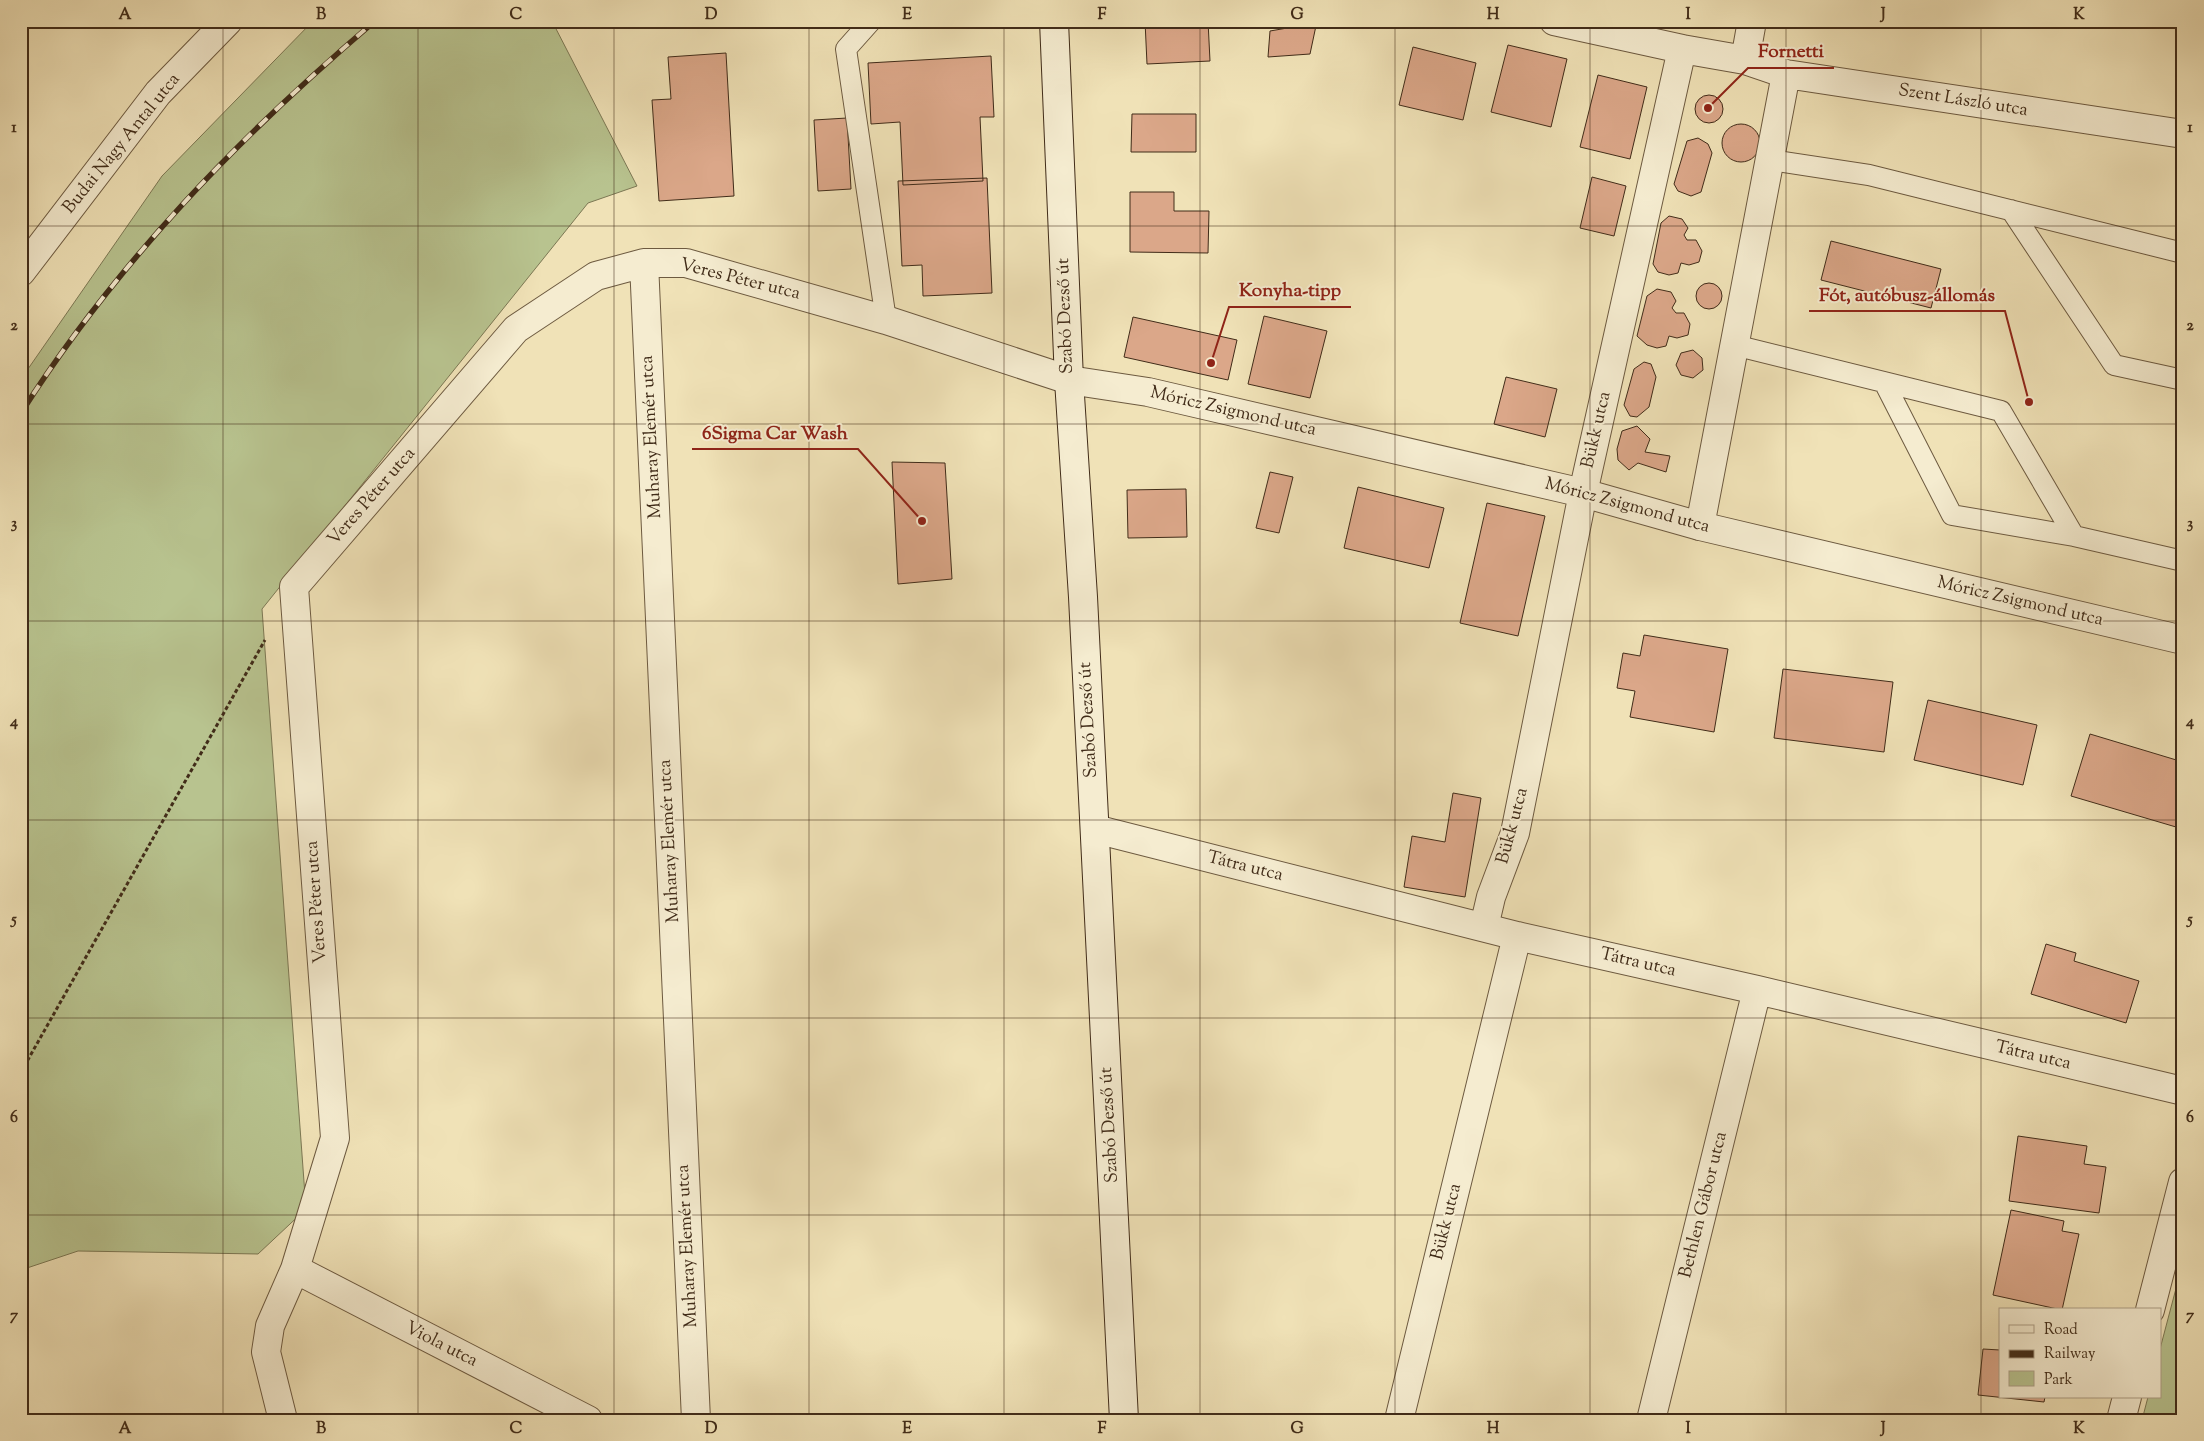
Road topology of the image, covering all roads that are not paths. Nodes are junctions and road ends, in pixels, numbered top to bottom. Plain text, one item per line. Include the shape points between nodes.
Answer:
1 (228, 21) edge
2 (872, 21) edge
3 (1054, 21) edge
4 (1554, 21) edge
5 (1752, 21) edge
6 (1682, 49) junction
7 (1745, 60) junction
8 (1786, 74) junction
9 (2183, 134) edge
10 (1770, 160) junction
11 (2011, 210) junction
12 (2183, 253) edge
13 (644, 263) junction
14 (21, 272) edge
15 (886, 320) junction
16 (1734, 345) junction
17 (1069, 380) junction
18 (2183, 380) edge
19 (1884, 382) junction
20 (1583, 493) junction
21 (1700, 526) junction
22 (2074, 536) junction
23 (2183, 561) edge
24 (2183, 640) edge
25 (1095, 829) junction
26 (1484, 927) junction
27 (1517, 936) junction
28 (1757, 990) junction
29 (2183, 1092) edge
30 (2183, 1182) edge
31 (295, 1269) junction
32 (2151, 1308) edge
33 (2127, 1398) edge
34 (574, 1418) edge
35 (283, 1420) edge
36 (696, 1420) edge
37 (1124, 1420) edge
38 (1399, 1420) edge
39 (1651, 1420) edge
40 (2121, 1420) edge

1 - 14 street, Budai Nagy Antal utca via 158,93
2 - 15 lane via 846,49
3 - 17 street, Szabó Dezső út
4 - 6 street, Szent László utca
5 - 7 street
6 - 7 street, Szent László utca
6 - 20 street, Bükk utca
7 - 8 street, Szent László utca
8 - 9 street, Szent László utca
8 - 10 street
10 - 11 lane via 1869,175
10 - 16 street
11 - 12 lane
11 - 18 lane via 2114,365
13 - 15 street, Veres Péter utca via 686,263
13 - 31 street, Veres Péter utca via 596,276 516,328 294,588 335,1138
13 - 36 street, Muharay Elemér utca
15 - 17 street, Veres Péter utca
16 - 19 lane
16 - 21 street
17 - 20 street, Móricz Zsigmond utca via 1148,392
17 - 25 street, Szabó Dezső út
19 - 22 lane via 2001,411
19 - 22 lane via 1952,515
20 - 21 street, Móricz Zsigmond utca
20 - 26 street, Bükk utca via 1515,833 1491,897
21 - 24 street, Móricz Zsigmond utca
22 - 23 lane
25 - 26 street, Tátra utca
25 - 37 street, Szabó Dezső út
26 - 27 street, Tátra utca
27 - 28 street, Tátra utca
27 - 38 street, Bükk utca
28 - 29 street, Tátra utca
28 - 39 street, Bethlen Gábor utca
30 - 32 street
31 - 34 street, Viola utca
31 - 35 street, Veres Péter utca via 270,1326 266,1352
33 - 40 street

